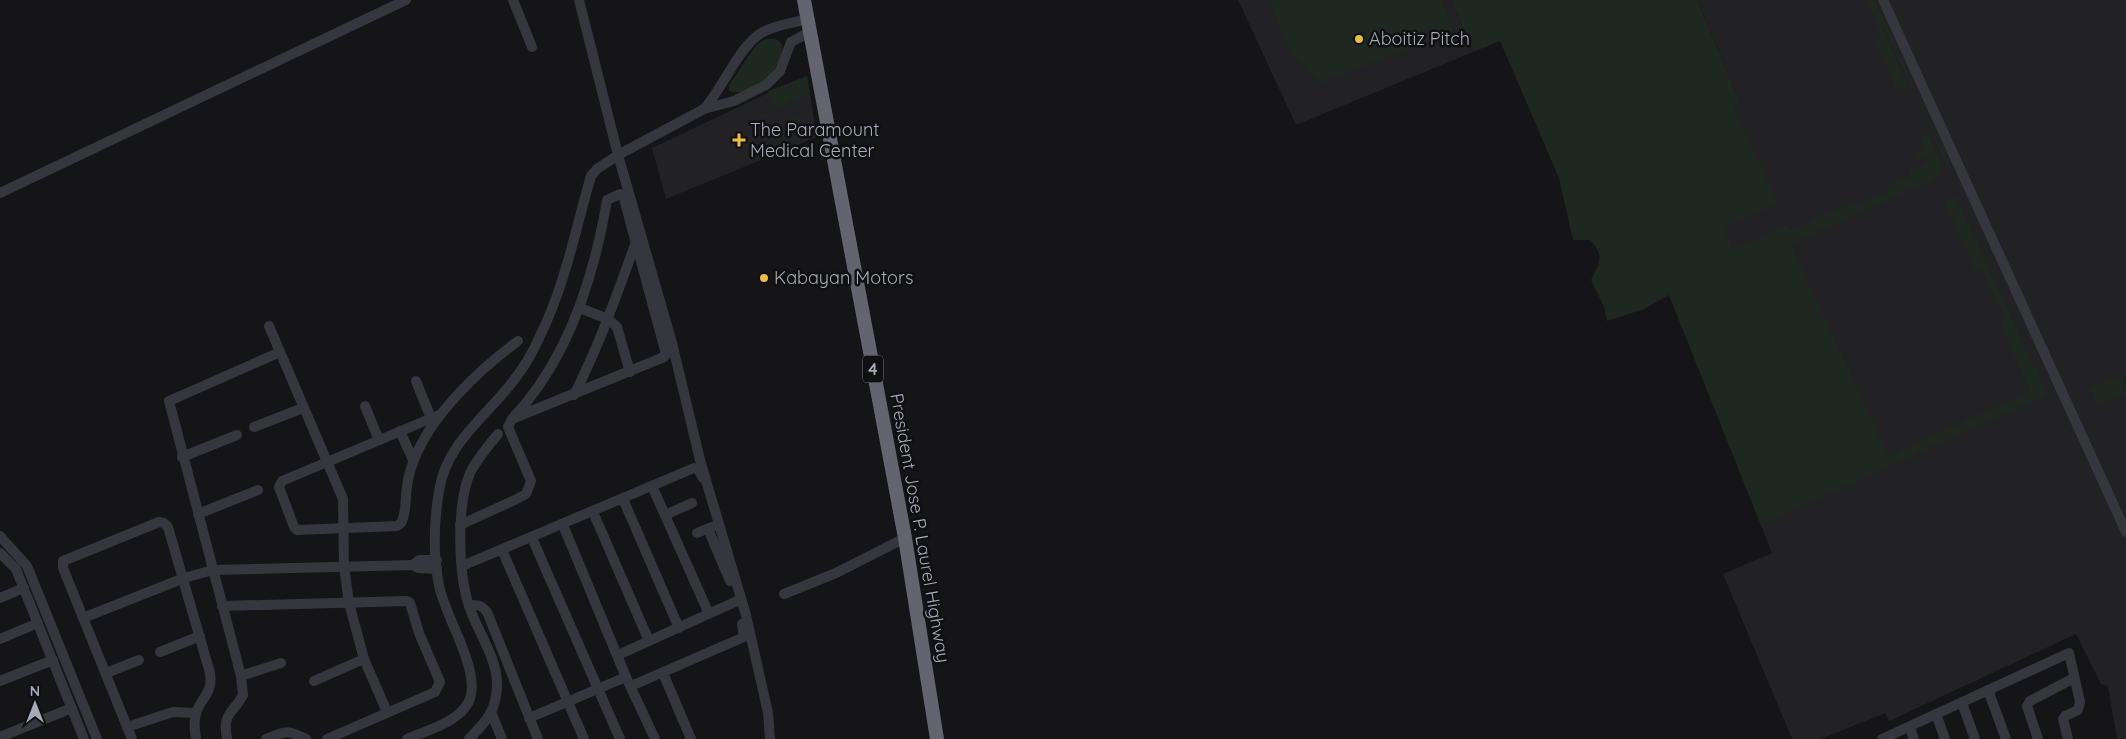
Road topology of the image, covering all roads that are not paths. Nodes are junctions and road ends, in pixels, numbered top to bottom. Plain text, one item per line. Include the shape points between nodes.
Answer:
1 (406, 0) edge
2 (513, 0) edge
3 (579, 0) edge
4 (804, 0) edge
5 (1883, 0) edge
6 (809, 26) junction
7 (532, 47) dead end
8 (704, 109) junction
9 (618, 155) junction
10 (0, 193) edge
11 (636, 242) junction
12 (580, 308) junction
13 (608, 319) junction
14 (269, 326) dead end
15 (518, 340) dead end
16 (280, 352) junction
17 (630, 372) junction
18 (416, 381) dead end
19 (574, 395) junction
20 (532, 398) junction
21 (365, 406) dead end
22 (304, 408) junction
23 (541, 408) junction
24 (435, 417) junction
25 (512, 419) junction
26 (254, 428) dead end
27 (400, 431) junction
28 (498, 434) dead end
29 (237, 435) dead end
30 (379, 440) junction
31 (182, 456) junction
32 (413, 460) junction
33 (327, 462) junction
34 (652, 486) junction
35 (705, 488) dead end
36 (258, 490) dead end
37 (623, 499) junction
38 (692, 502) dead end
39 (593, 512) junction
40 (198, 514) junction
41 (665, 515) junction
42 (563, 524) junction
43 (460, 525) junction
44 (343, 528) junction
45 (2126, 532) edge
46 (697, 533) dead end
47 (0, 536) edge
48 (532, 538) junction
49 (905, 538) junction
50 (502, 550) junction
51 (1, 556) edge
52 (437, 565) junction
53 (344, 566) junction
54 (462, 566) junction
55 (212, 570) junction
56 (184, 578) junction
57 (24, 588) junction
58 (784, 594) dead end
59 (0, 598) edge
60 (737, 601) junction
61 (349, 603) junction
62 (222, 606) junction
63 (469, 606) junction
64 (709, 614) junction
65 (83, 618) junction
66 (38, 623) junction
67 (679, 628) junction
68 (200, 636) junction
69 (0, 639) edge
70 (650, 641) junction
71 (160, 652) dead end
72 (618, 655) junction
73 (364, 659) junction
74 (53, 660) junction
75 (139, 660) dead end
76 (280, 662) dead end
77 (508, 665) junction
78 (495, 670) junction
79 (662, 673) junction
80 (106, 674) junction
81 (241, 676) junction
82 (2074, 678) junction
83 (0, 681) edge
84 (314, 681) dead end
85 (628, 681) junction
86 (598, 689) junction
87 (1988, 690) junction
88 (568, 701) junction
89 (1962, 703) junction
90 (72, 708) junction
91 (387, 712) junction
92 (491, 712) junction
93 (196, 713) junction
94 (1936, 714) junction
95 (529, 718) junction
96 (127, 727) junction
97 (1910, 727) junction
98 (0, 737) edge
99 (84, 739) edge
100 (97, 739) edge
101 (132, 739) edge
102 (196, 739) edge
103 (227, 739) edge
104 (266, 739) edge
105 (306, 739) edge
106 (327, 739) edge
107 (407, 739) edge
108 (469, 739) edge
109 (502, 739) edge
110 (538, 739) edge
111 (584, 739) edge
112 (620, 739) edge
113 (655, 739) edge
114 (691, 739) edge
115 (770, 739) edge
116 (937, 739) edge
117 (1882, 739) edge
118 (1914, 739) edge
119 (1945, 739) edge
120 (1975, 739) edge
121 (2006, 739) edge
122 (2038, 739) edge
123 (2068, 739) edge

1 - 10 street
2 - 7 street
3 - 9 street
4 - 6 highway, President Jose P. Laurel Highway / 4
5 - 45 street
6 - 8 street via 791,42 783,67 771,82 734,101
6 - 8 street via 768,30 756,36
6 - 49 highway, President Jose P. Laurel Highway / 4
8 - 9 street
9 - 52 street via 591,176 569,264 539,338 514,380 465,435 450,460 439,488
9 - 115 street via 672,343 700,460 746,615 768,713
11 - 12 street via 623,195 609,198 600,243
11 - 13 street
11 - 17 street via 666,354 661,360
12 - 13 street
12 - 20 street via 557,358
13 - 17 street via 617,327
13 - 19 street
14 - 16 street
15 - 24 street
16 - 22 street
16 - 31 street via 169,401
17 - 19 street
18 - 24 street
19 - 23 street
20 - 23 street
20 - 25 street
21 - 30 street
22 - 26 street
22 - 33 street
23 - 25 street
24 - 27 street
24 - 32 street
25 - 43 street via 508,427 531,481 530,488 518,499
27 - 30 street
27 - 32 street
28 - 43 street via 471,472
29 - 31 street
30 - 33 street
31 - 40 street
32 - 44 street via 401,523 397,526
33 - 44 street via 343,499
33 - 44 street via 282,481 279,487 295,529
34 - 35 street via 698,468
34 - 37 street
34 - 41 street
36 - 40 street
37 - 39 street
37 - 67 street
38 - 41 street
39 - 42 street
39 - 70 street
40 - 55 street
41 - 64 street
42 - 48 street
42 - 72 street
43 - 54 street
44 - 53 street
46 - 60 street via 711,527
47 - 100 street via 27,566
48 - 50 street
48 - 86 street
49 - 58 street via 836,573
49 - 116 highway, President Jose P. Laurel Highway / 4
50 - 54 street
50 - 88 street
51 - 57 street via 16,569
52 - 53 street via 418,568 413,565
52 - 107 street via 442,600 470,670 471,690 468,702 456,717
53 - 55 street
53 - 61 street
54 - 63 street
55 - 56 street
55 - 62 street
56 - 65 street
56 - 65 street via 164,523 122,536 63,561
56 - 68 street
57 - 59 street
57 - 66 street
60 - 64 street
60 - 79 street via 744,637
61 - 62 street
61 - 73 street
61 - 91 street via 410,603 440,682 435,692
62 - 81 street
63 - 77 street via 476,604 487,612
63 - 78 street
64 - 67 street
65 - 80 street
66 - 69 street
66 - 74 street
67 - 70 street
68 - 71 street
68 - 93 street via 211,682
70 - 72 street
72 - 85 street
73 - 84 street
73 - 91 street
74 - 83 street
74 - 90 street
75 - 80 street
76 - 81 street
77 - 78 street
77 - 95 street
78 - 92 street via 497,684
79 - 85 street
79 - 114 street
80 - 96 street
81 - 103 street via 243,695 226,718
82 - 87 street via 2069,653
82 - 122 street via 2030,701 2027,706
82 - 123 street via 2080,702 2078,710 2063,719
85 - 86 street
85 - 113 street
86 - 88 street
86 - 112 street
87 - 89 street
87 - 121 street
88 - 95 street
88 - 111 street
89 - 94 street
89 - 120 street
90 - 98 street
90 - 99 street
91 - 106 street
92 - 108 street via 489,719
92 - 109 street
93 - 96 street via 174,712
93 - 102 street
94 - 97 street
94 - 119 street
95 - 110 street
96 - 101 street
97 - 117 street
97 - 118 street
104 - 105 street via 286,731

